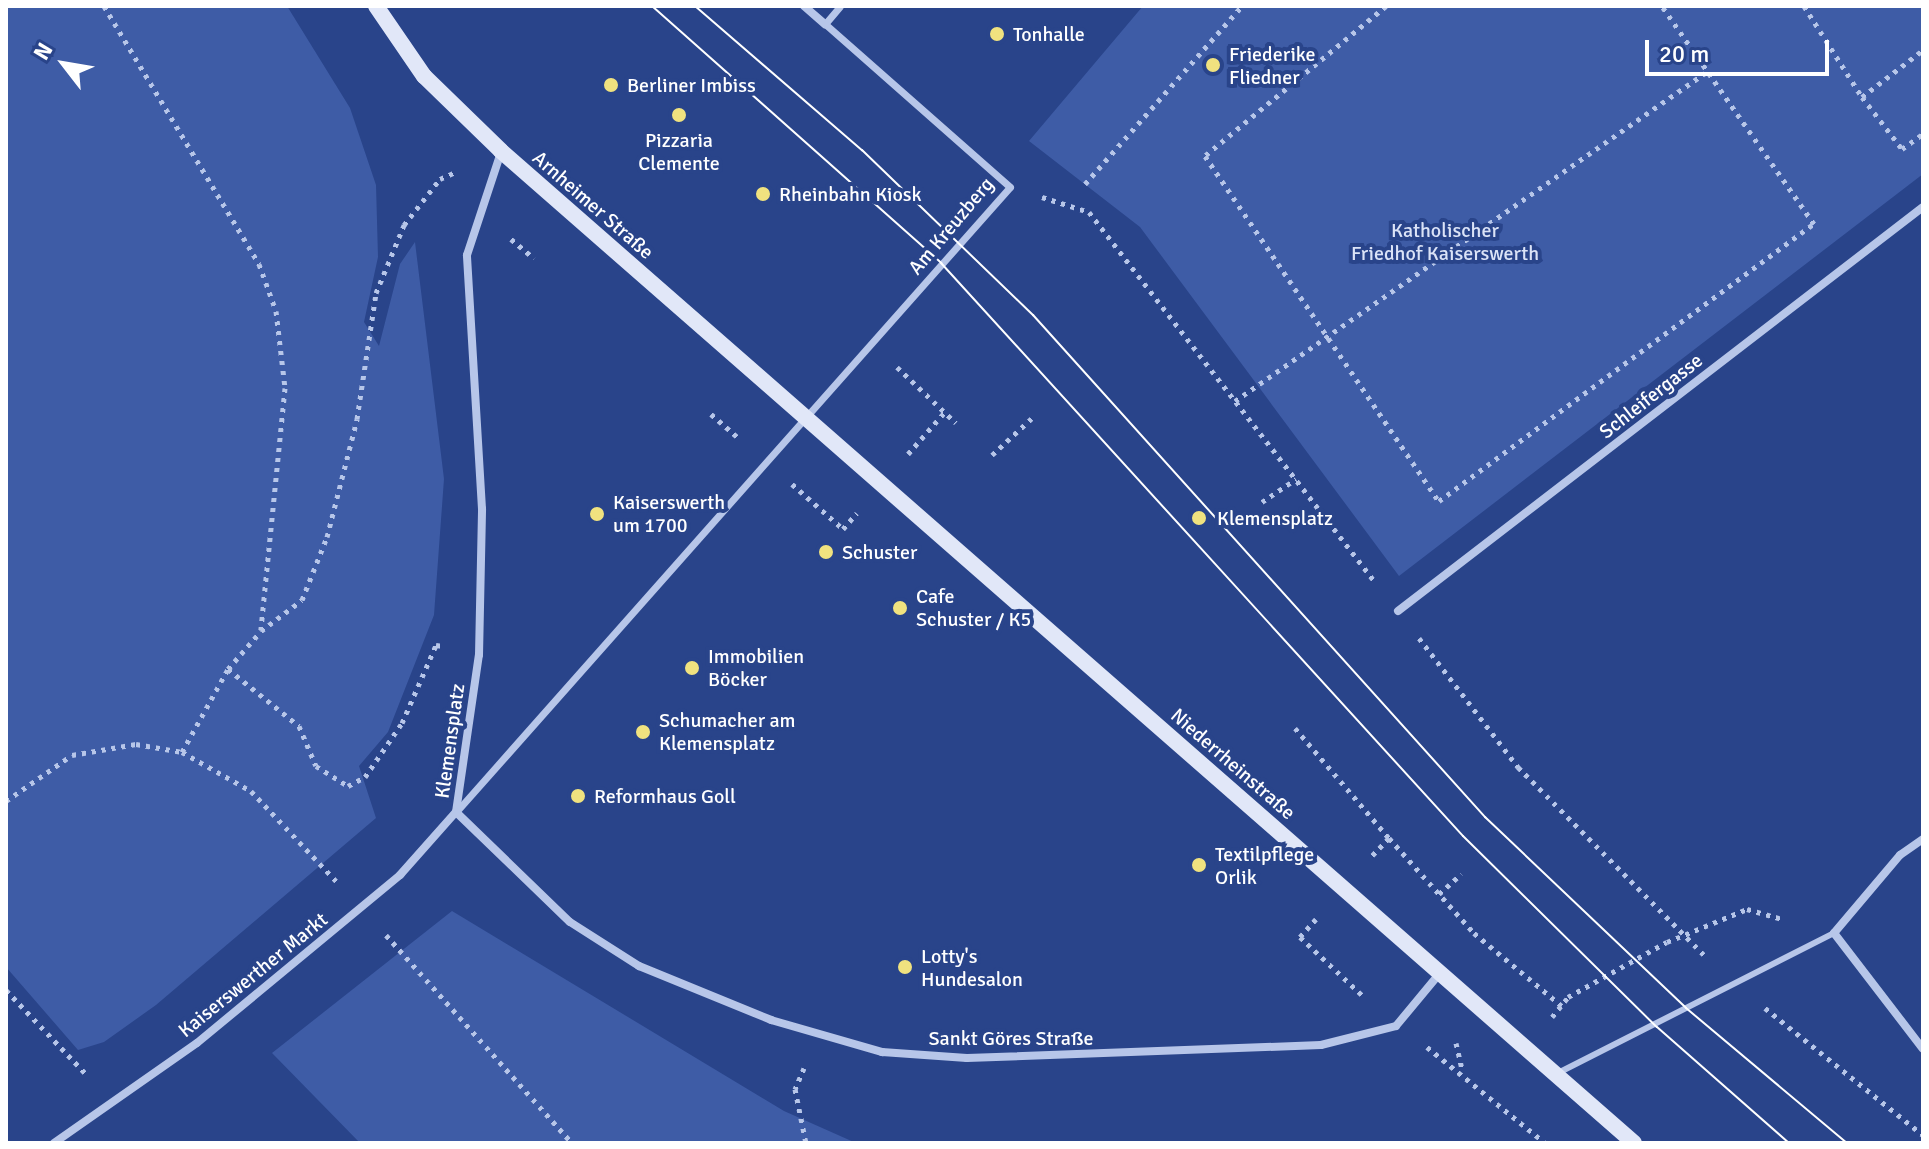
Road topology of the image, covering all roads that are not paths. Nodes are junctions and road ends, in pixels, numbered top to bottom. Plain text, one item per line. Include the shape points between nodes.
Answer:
1 (376, 6) edge
2 (804, 6) edge
3 (840, 6) edge
4 (825, 24) junction
5 (501, 151) junction
6 (1923, 207) edge
7 (805, 414) junction
8 (1398, 611) road end
9 (456, 812) junction
10 (1923, 839) edge
11 (1834, 933) junction
12 (1440, 973) junction
13 (1923, 1049) edge
14 (1556, 1074) junction
15 (54, 1143) edge
16 (1634, 1143) edge

1 - 5 main road, Arnheimer Straße via 424,76
2 - 4 street
3 - 4 street
4 - 7 street, Am Kreuzberg via 1010,187
5 - 7 main road, Arnheimer Straße
5 - 9 street, Klemensplatz via 467,255 482,524 479,655
6 - 8 street, Schleifergasse
7 - 9 street, Klemensplatz
7 - 12 main road, Niederrheinstraße
9 - 12 street, Sankt Göres Straße via 570,922 639,966 818,1034 882,1052 967,1058 1321,1045 1396,1026
9 - 15 street, Kaiserswerther Markt via 400,875 115,1104
10 - 11 street via 1900,855
11 - 13 street
11 - 14 lane via 1732,980 1657,1027
12 - 14 main road, Niederrheinstraße
14 - 16 main road, Niederrheinstraße

